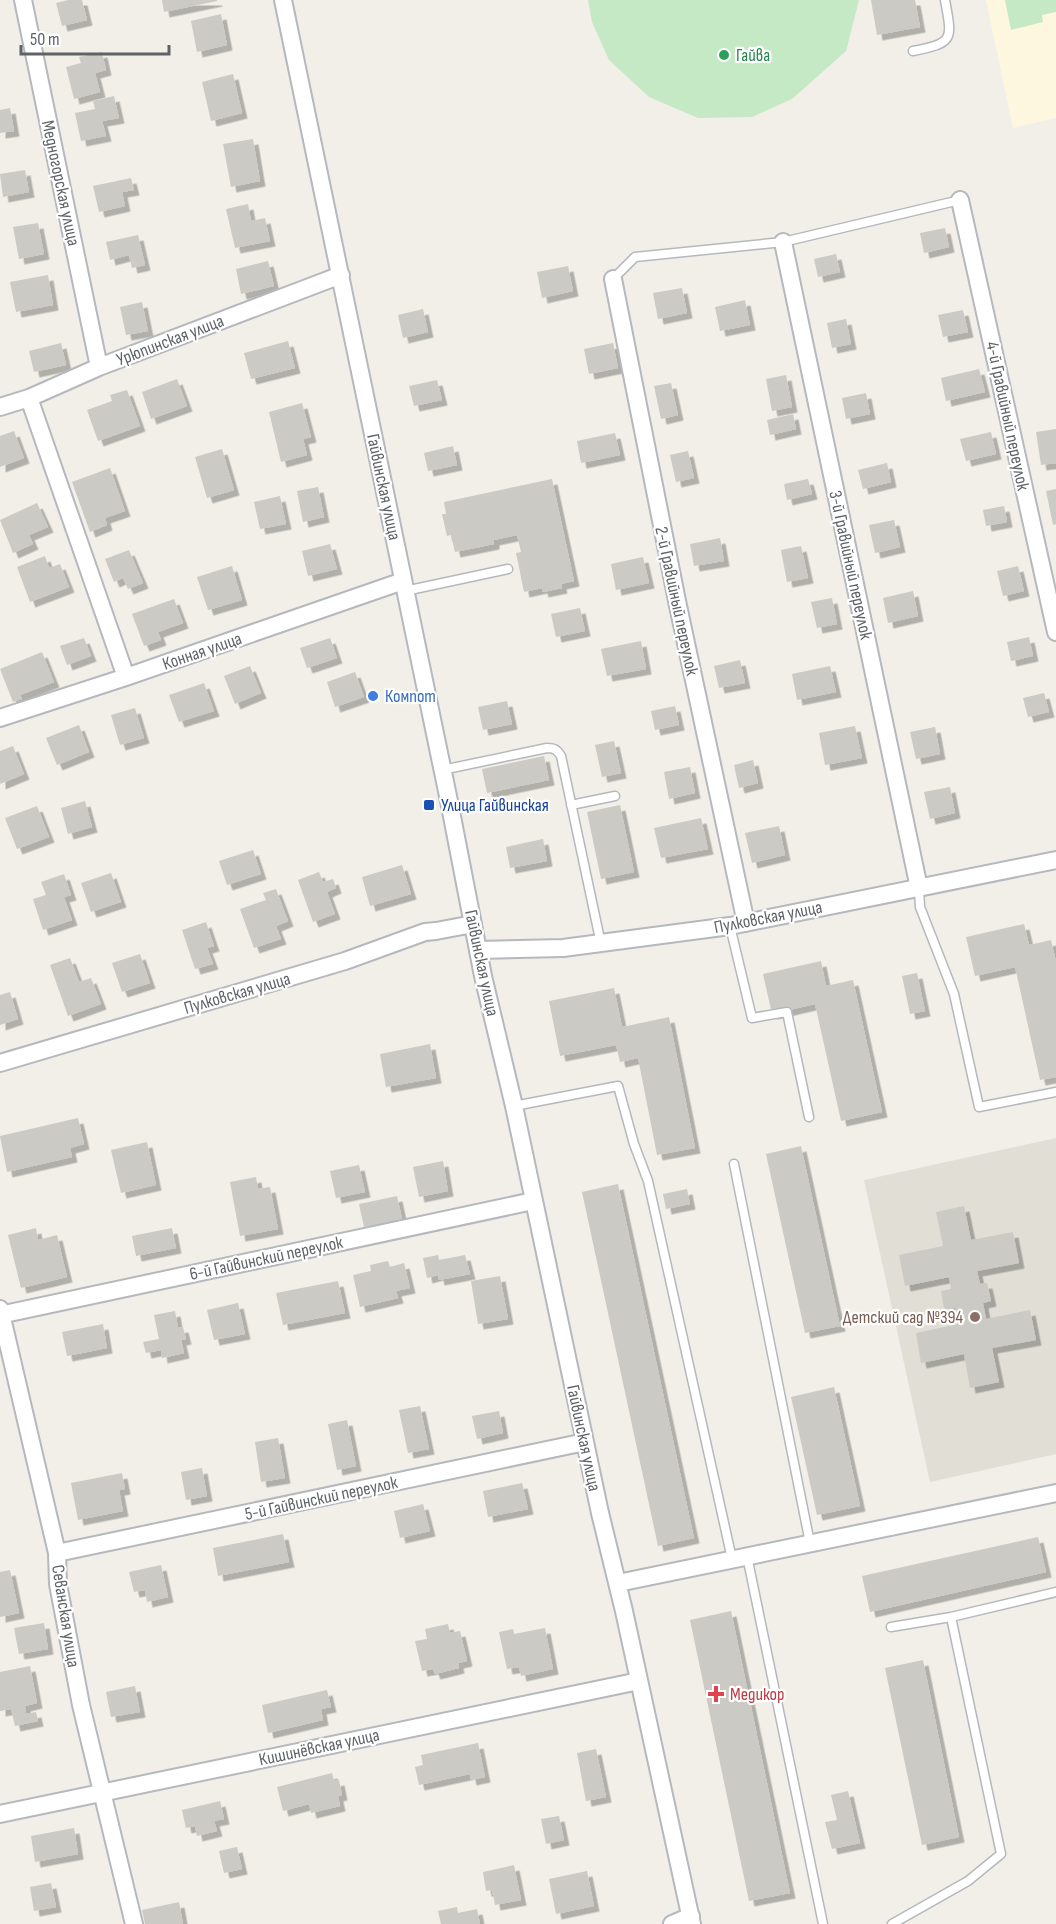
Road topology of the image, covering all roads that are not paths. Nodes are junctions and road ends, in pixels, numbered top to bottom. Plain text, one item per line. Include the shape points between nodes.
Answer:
1 (23, 0) edge
2 (283, 0) edge
3 (945, 0) edge
4 (913, 51) dead end
5 (960, 200) joint
6 (783, 242) junction
7 (341, 275) junction
8 (613, 279) joint
9 (99, 367) junction
10 (29, 398) junction
11 (0, 408) edge
12 (508, 569) dead end
13 (404, 586) junction
14 (1056, 632) edge
15 (126, 677) junction
16 (0, 718) edge
17 (442, 770) junction
18 (615, 796) dead end
19 (571, 805) junction
20 (1056, 860) edge
21 (919, 888) junction
22 (473, 924) junction
23 (738, 924) junction
24 (601, 944) junction
25 (478, 950) junction
26 (0, 1063) edge
27 (1056, 1092) edge
28 (514, 1106) junction
29 (809, 1117) dead end
30 (735, 1164) dead end
31 (533, 1201) junction
32 (0, 1313) edge
33 (585, 1442) junction
34 (1056, 1493) edge
35 (810, 1544) junction
36 (57, 1553) junction
37 (740, 1558) junction
38 (618, 1583) junction
39 (1056, 1592) edge
40 (951, 1617) junction
41 (891, 1627) dead end
42 (639, 1680) junction
43 (101, 1792) junction
44 (0, 1814) edge
45 (692, 1920) edge
46 (134, 1924) edge
47 (672, 1924) edge
48 (823, 1924) edge
49 (892, 1924) edge

1 - 9 street, Медногорская улица
2 - 7 street, Гайвинская улица
3 - 4 lane via 950,26 945,42
5 - 6 lane
5 - 14 street, 4-й Гравийный переулок
6 - 8 lane via 635,257
6 - 21 street, 3-й Гравийный переулок
7 - 9 street, Урюпинская улица
7 - 13 street, Гайвинская улица
8 - 23 street, 2-й Гравийный переулок
9 - 10 street, Урюпинская улица
10 - 11 street, Урюпинская улица
10 - 15 street
12 - 13 lane
13 - 15 street, Конная улица
13 - 17 street, Гайвинская улица
15 - 16 street, Конная улица
17 - 19 lane via 554,748 561,756
17 - 22 street, Гайвинская улица
18 - 19 lane
19 - 24 lane
20 - 21 street, Пулковская улица
21 - 23 street, Пулковская улица
21 - 27 lane via 920,907 954,994 980,1107
22 - 25 street, Гайвинская улица
22 - 26 street, Пулковская улица via 424,932 345,961
23 - 24 street, Пулковская улица
23 - 29 lane via 752,1018 787,1012
24 - 25 street, Пулковская улица
25 - 28 street, Гайвинская улица
28 - 31 street, Гайвинская улица
28 - 37 lane via 618,1086 648,1181
30 - 35 lane
31 - 32 street, 6-й Гайвинский переулок
31 - 33 street, Гайвинская улица
32 - 36 street, Севанская улица
33 - 36 street, 5-й Гайвинский переулок
33 - 38 street, Гайвинская улица
34 - 35 street
35 - 37 street
36 - 43 street, Севанская улица via 60,1595
37 - 38 street
37 - 48 lane
38 - 42 street, Гайвинская улица
39 - 40 lane
40 - 41 lane
40 - 49 lane via 1001,1854 968,1881
42 - 43 street, Кишинёвская улица
42 - 45 street, Гайвинская улица
43 - 44 street, Кишинёвская улица
43 - 46 street, Севанская улица
45 - 47 street

